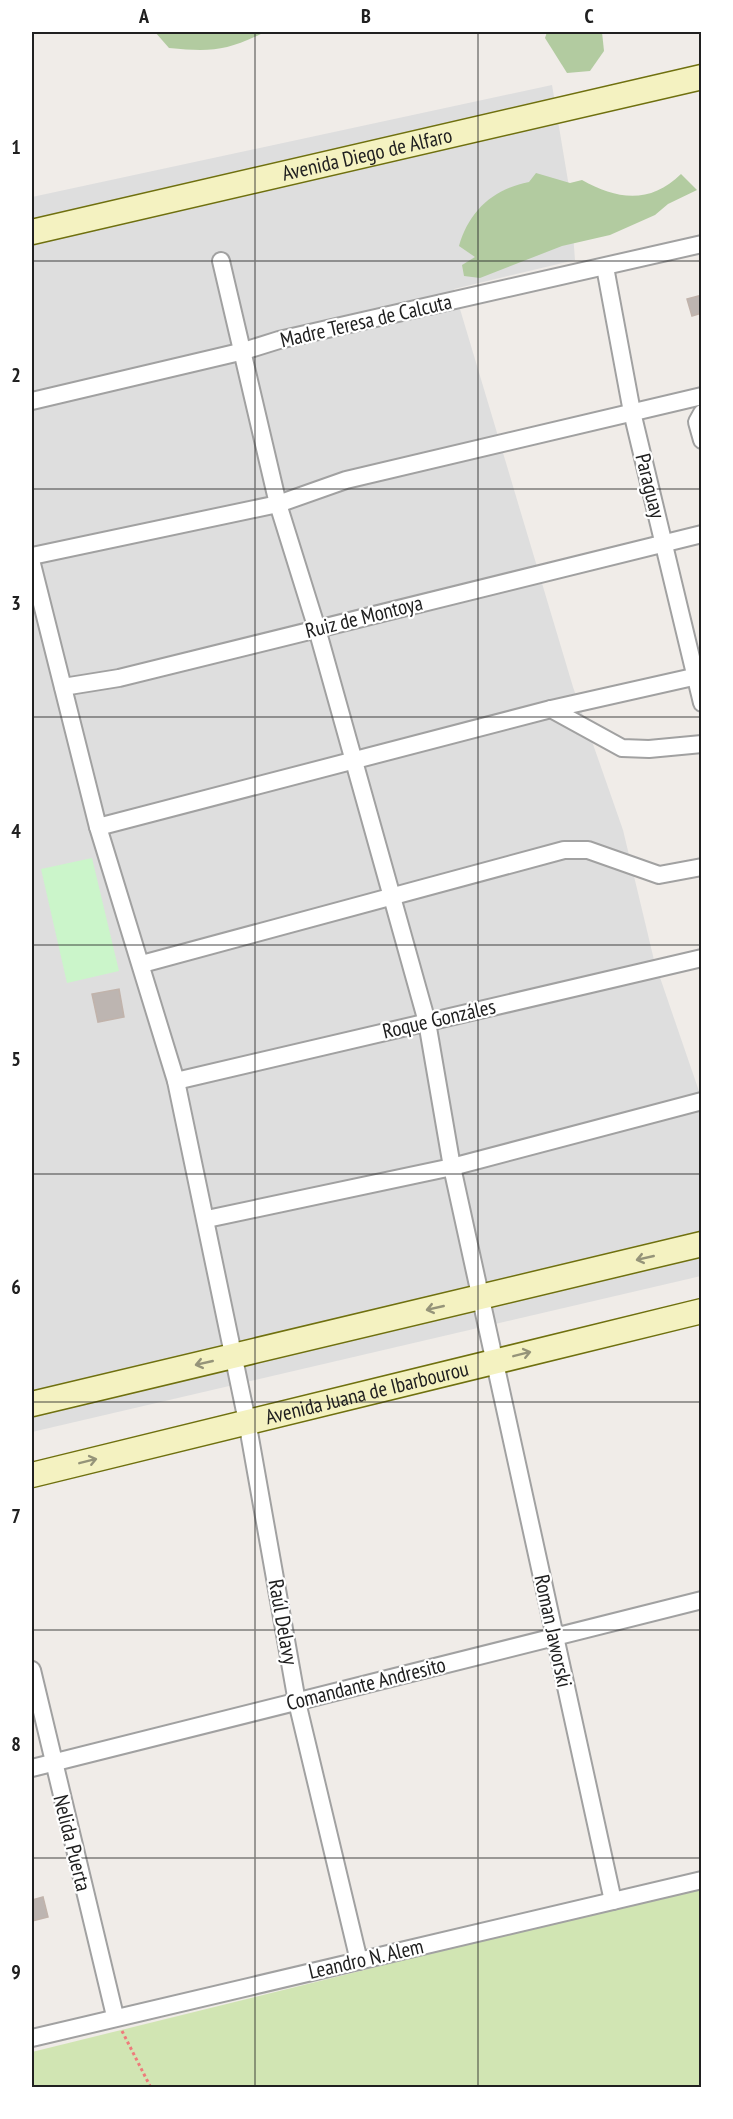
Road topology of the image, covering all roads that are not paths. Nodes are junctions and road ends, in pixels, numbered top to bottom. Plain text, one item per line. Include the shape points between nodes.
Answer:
1 (702, 77) edge
2 (32, 232) edge
3 (702, 244) edge
4 (221, 261) dead end
5 (605, 267) junction
6 (244, 351) junction
7 (702, 396) edge
8 (32, 401) edge
9 (632, 412) junction
10 (702, 413) edge
11 (702, 440) edge
12 (278, 504) junction
13 (702, 534) edge
14 (664, 543) junction
15 (32, 556) edge
16 (32, 564) edge
17 (317, 629) junction
18 (698, 675) edge
19 (63, 687) junction
20 (702, 703) edge
21 (551, 709) junction
22 (702, 744) edge
23 (354, 761) junction
24 (98, 827) junction
25 (702, 867) edge
26 (392, 898) junction
27 (702, 958) edge
28 (141, 964) junction
29 (428, 1022) junction
30 (176, 1081) junction
31 (702, 1101) edge
32 (452, 1167) junction
33 (207, 1219) junction
34 (702, 1244) edge
35 (480, 1297) junction
36 (702, 1311) edge
37 (234, 1356) junction
38 (494, 1361) junction
39 (32, 1404) edge
40 (247, 1421) junction
41 (32, 1475) edge
42 (702, 1600) edge
43 (554, 1636) junction
44 (32, 1670) edge
45 (297, 1702) junction
46 (52, 1764) junction
47 (32, 1768) edge
48 (702, 1880) edge
49 (613, 1901) junction
50 (359, 1961) junction
51 (115, 2016) junction
52 (32, 2038) edge

1 - 2 main road, Avenida Diego de Alfaro
3 - 5 street, Madre Teresa de Calcuta
4 - 6 street, Roman Jaworski
5 - 6 street, Madre Teresa de Calcuta
5 - 9 street, Paraguay
6 - 8 street, Madre Teresa de Calcuta
6 - 12 street, Roman Jaworski
7 - 9 street
9 - 12 street via 346,480
9 - 14 street, Paraguay
10 - 11 street via 697,422
12 - 15 street
12 - 17 street, Roman Jaworski
13 - 14 street, Ruiz de Montoya
14 - 17 street, Ruiz de Montoya
14 - 18 street, Paraguay
16 - 19 street
17 - 19 street, Ruiz de Montoya via 119,678
17 - 23 street, Roman Jaworski
18 - 20 street, Paraguay
18 - 21 street
19 - 24 street
21 - 22 street via 622,748
21 - 23 street
23 - 24 street
23 - 26 street, Roman Jaworski
24 - 28 street, Raúl Delavy
25 - 26 street via 659,875 588,850 564,850
26 - 28 street
26 - 29 street, Roman Jaworski
27 - 29 street, Roque Gonzáles
28 - 30 street, Raúl Delavy
29 - 30 street, Roque Gonzáles
29 - 32 street, Roman Jaworski
30 - 33 street, Raúl Delavy
31 - 32 street
32 - 33 street
32 - 35 street, Roman Jaworski
33 - 37 street, Raúl Delavy
34 -> 35 main road
35 -> 37 main road
35 - 38 street, Roman Jaworski
38 -> 36 main road, Avenida Juana de Ibarbourou
37 -> 39 main road
37 - 40 street, Raúl Delavy
38 - 40 main road, Avenida Juana de Ibarbourou
38 - 43 street, Roman Jaworski
41 -> 40 main road, Avenida Juana de Ibarbourou
40 - 45 street, Raúl Delavy
42 - 43 street, Comandante Andresito
43 - 45 street, Comandante Andresito
43 - 49 street, Roman Jaworski
44 - 46 street, Nelida Puerta
45 - 46 street, Comandante Andresito
45 - 50 street, Raúl Delavy
46 - 47 street, Comandante Andresito
46 - 51 street, Nelida Puerta
48 - 49 street, Leandro N. Alem
49 - 50 street, Leandro N. Alem
50 - 51 street, Leandro N. Alem
51 - 52 street, Leandro N. Alem

